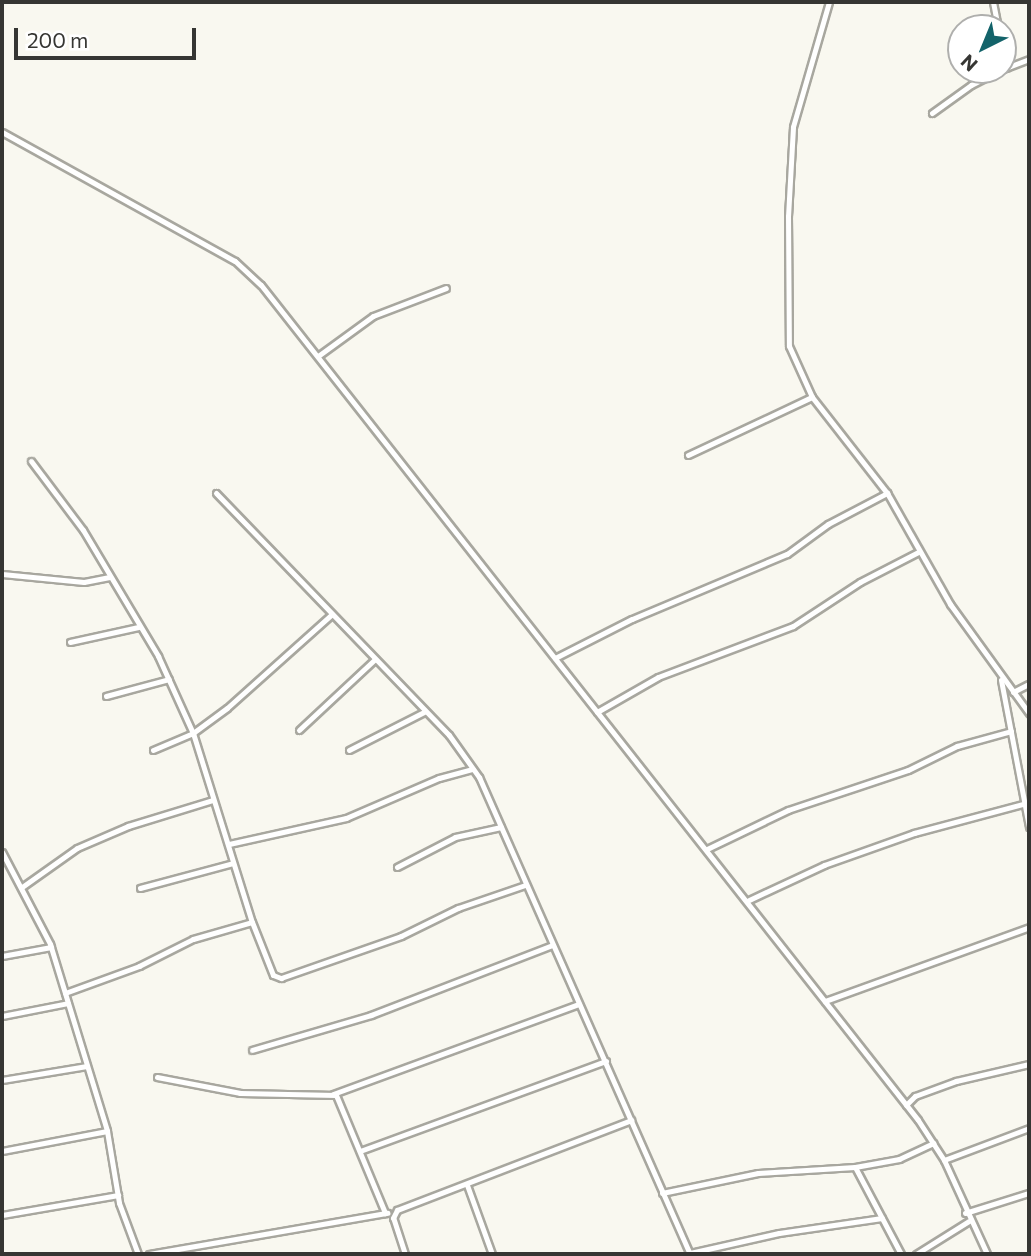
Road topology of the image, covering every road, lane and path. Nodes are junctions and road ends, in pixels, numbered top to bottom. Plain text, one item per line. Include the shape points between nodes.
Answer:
1 (829, 2) edge
2 (979, 84) edge
3 (932, 113) dead end
4 (2, 132) edge
5 (446, 288) dead end
6 (318, 356) junction
7 (812, 397) junction
8 (688, 455) dead end
9 (31, 461) dead end
10 (216, 493) dead end
11 (887, 493) junction
12 (918, 552) junction
13 (2, 574) edge
14 (110, 577) junction
15 (331, 615) junction
16 (138, 627) junction
17 (69, 642) dead end
18 (555, 658) junction
19 (374, 660) junction
20 (1000, 677) junction
21 (169, 679) junction
22 (1029, 684) edge
23 (1013, 692) junction
24 (106, 696) dead end
25 (424, 712) junction
26 (597, 712) junction
27 (1029, 713) edge
28 (299, 730) dead end
29 (1011, 731) junction
30 (192, 733) junction
31 (153, 750) dead end
32 (349, 750) dead end
33 (473, 769) junction
34 (213, 800) junction
35 (1023, 804) junction
36 (501, 827) junction
37 (1029, 827) edge
38 (229, 844) junction
39 (706, 849) junction
40 (2, 852) edge
41 (233, 863) junction
42 (397, 867) dead end
43 (525, 886) junction
44 (22, 887) junction
45 (140, 888) dead end
46 (748, 900) junction
47 (252, 922) junction
48 (1029, 927) edge
49 (552, 945) junction
50 (51, 947) junction
51 (2, 956) edge
52 (65, 993) junction
53 (825, 1001) junction
54 (68, 1003) junction
55 (579, 1004) junction
56 (2, 1016) edge
57 (252, 1050) dead end
58 (606, 1061) junction
59 (1029, 1064) edge
60 (87, 1066) junction
61 (157, 1077) dead end
62 (2, 1080) edge
63 (333, 1094) junction
64 (906, 1105) junction
65 (631, 1120) junction
66 (1029, 1128) edge
67 (107, 1131) junction
68 (933, 1143) junction
69 (2, 1151) edge
70 (360, 1151) junction
71 (944, 1160) junction
72 (855, 1167) junction
73 (467, 1185) junction
74 (663, 1193) junction
75 (1029, 1193) edge
76 (118, 1195) junction
77 (384, 1213) junction
78 (394, 1213) junction
79 (965, 1213) junction
80 (2, 1215) edge
81 (882, 1218) junction
82 (969, 1221) junction
83 (138, 1254) edge
84 (149, 1254) edge
85 (405, 1254) edge
86 (492, 1254) edge
87 (690, 1254) edge
88 (901, 1254) edge
89 (916, 1254) edge
90 (987, 1254) edge

1 - 7 street via 793,127 788,216 786,331 793,359
2 - 3 street
4 - 6 street via 235,261 261,285
5 - 6 street via 373,316
6 - 18 street
7 - 8 street
7 - 11 street
9 - 14 street via 83,530
10 - 15 street
11 - 12 street
11 - 18 street via 828,524 787,554 632,619
12 - 20 street
12 - 26 street via 860,582 793,626 658,677
13 - 14 street via 84,582
14 - 16 street
15 - 19 street
15 - 30 street via 255,685
16 - 17 street
16 - 21 street
18 - 26 street
19 - 25 street
19 - 28 street
20 - 23 street
20 - 29 street
21 - 24 street
21 - 30 street
22 - 23 street
23 - 27 street
25 - 32 street
25 - 33 street
26 - 39 street
29 - 35 street
29 - 39 street via 957,746 908,770 788,810
30 - 31 street
30 - 34 street
33 - 36 street
33 - 38 street via 429,782 346,818
34 - 38 street
34 - 44 street via 128,826 77,848
35 - 37 street
35 - 46 street via 914,833 824,865
36 - 42 street via 455,837
36 - 43 street
38 - 41 street
39 - 46 street
40 - 44 street
41 - 45 street
41 - 47 street
43 - 47 street via 281,978 273,975
43 - 49 street
44 - 50 street
46 - 53 street
47 - 52 street via 193,939 139,966
48 - 53 street
49 - 55 street
49 - 57 street via 371,1015
50 - 51 street
50 - 52 street
52 - 54 street
53 - 64 street
54 - 56 street
54 - 60 street
55 - 58 street
55 - 63 street
58 - 65 street
58 - 70 street
59 - 64 street via 956,1081 915,1096
60 - 62 street
60 - 67 street
61 - 63 street via 240,1093
63 - 70 street
64 - 68 street
65 - 73 street
65 - 74 street
66 - 71 street
67 - 69 street
67 - 76 street
68 - 71 street
68 - 72 street via 899,1158
70 - 77 street
71 - 79 street
72 - 74 street via 758,1173
72 - 81 street
73 - 78 street
73 - 86 street
74 - 87 street
75 - 79 street
76 - 80 street
76 - 83 street
77 - 78 street
77 - 84 street
78 - 85 street
79 - 82 street
81 - 87 street via 779,1233
81 - 88 street
82 - 89 street
82 - 90 street

